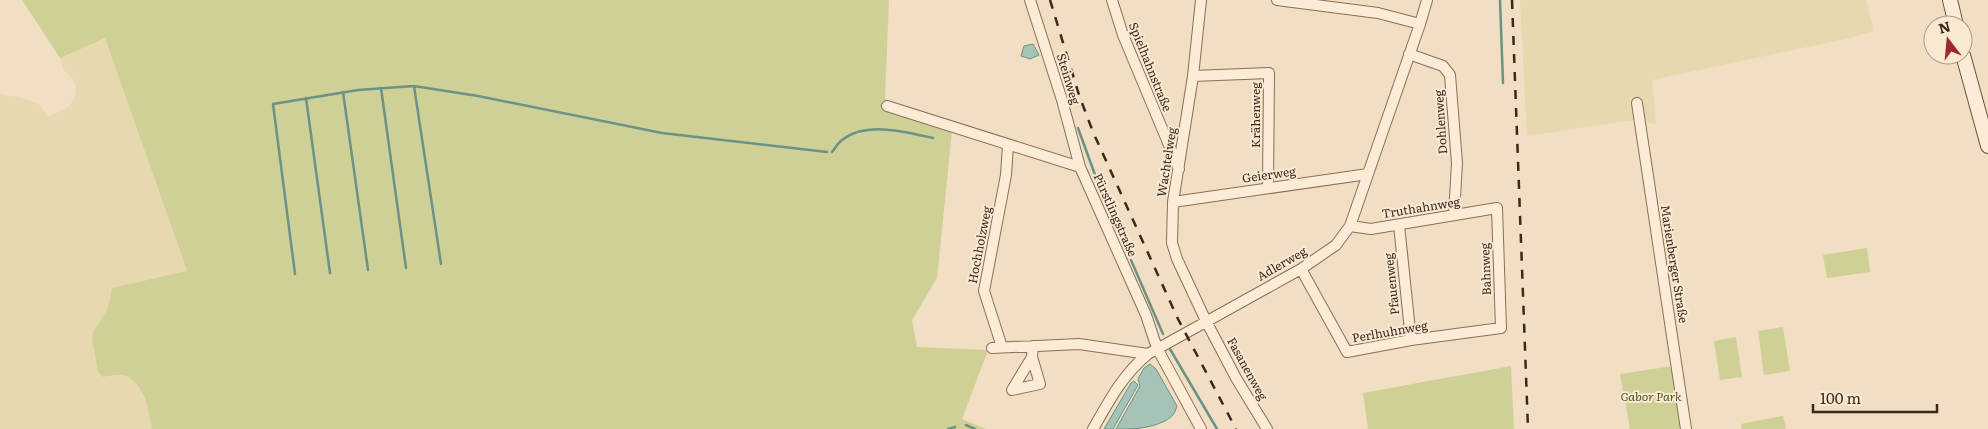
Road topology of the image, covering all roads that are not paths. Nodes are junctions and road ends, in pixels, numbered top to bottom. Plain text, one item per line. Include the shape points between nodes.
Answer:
1 (1030, 0) edge
2 (1112, 0) edge
3 (1201, 0) edge
4 (1277, 0) edge
5 (1427, 0) edge
6 (1950, 0) edge
7 (1353, 5) edge
8 (1954, 15) edge
9 (1420, 24) junction
10 (1410, 54) junction
11 (1966, 65) edge
12 (1193, 76) junction
13 (1636, 103) dead end
14 (886, 106) dead end
15 (1008, 145) junction
16 (1988, 146) edge
17 (1080, 166) junction
18 (1179, 170) junction
19 (1368, 174) junction
20 (1268, 188) junction
21 (1173, 202) junction
22 (1496, 208) joint
23 (1454, 215) junction
24 (1399, 225) junction
25 (1350, 226) junction
26 (1301, 269) junction
27 (1206, 321) junction
28 (1501, 328) joint
29 (1411, 340) junction
30 (1033, 346) junction
31 (1153, 351) junction
32 (1032, 357) dead end
33 (1093, 429) edge
34 (1202, 429) edge
35 (1266, 429) edge
36 (1686, 429) edge

1 - 17 street, Steinweg
2 - 18 street, Spielhahnstraße via 1123,35
3 - 12 street, Wachtelweg
4 - 7 street
5 - 9 street, Adlerweg
6 - 8 main road
7 - 9 street
9 - 10 street, Adlerweg
10 - 19 street, Adlerweg
10 - 23 street, Dohlenweg via 1444,66 1450,75 1457,163
11 - 16 main road
12 - 18 street, Wachtelweg
12 - 20 street, Krähenweg via 1269,73
13 - 36 street, Marienberger Straße
14 - 15 street, Pürstlingstraße
15 - 17 street, Pürstlingstraße
15 - 30 street, Hochholzweg via 1006,175 984,291 997,347
17 - 31 street, Pürstlingstraße via 1146,315
18 - 21 street, Wachtelweg
19 - 20 street, Geierweg
19 - 25 street, Adlerweg
20 - 21 street, Geierweg
21 - 27 street, Wachtelweg via 1172,243 1176,259
22 - 23 street, Truthahnweg
22 - 28 street, Bahnweg
23 - 24 street, Truthahnweg
24 - 25 street, Truthahnweg via 1371,229
24 - 29 street, Pfauenweg
25 - 26 street, Adlerweg via 1336,245
26 - 27 street, Adlerweg
26 - 29 street, Perlhuhnweg via 1347,352
27 - 31 street, Adlerweg
27 - 35 street, Fasanenweg
28 - 29 street, Perlhuhnweg
30 - 31 street via 1078,344
30 - 32 street
31 - 33 street, Adlerweg via 1119,384
31 - 34 street, Pürstlingstraße

